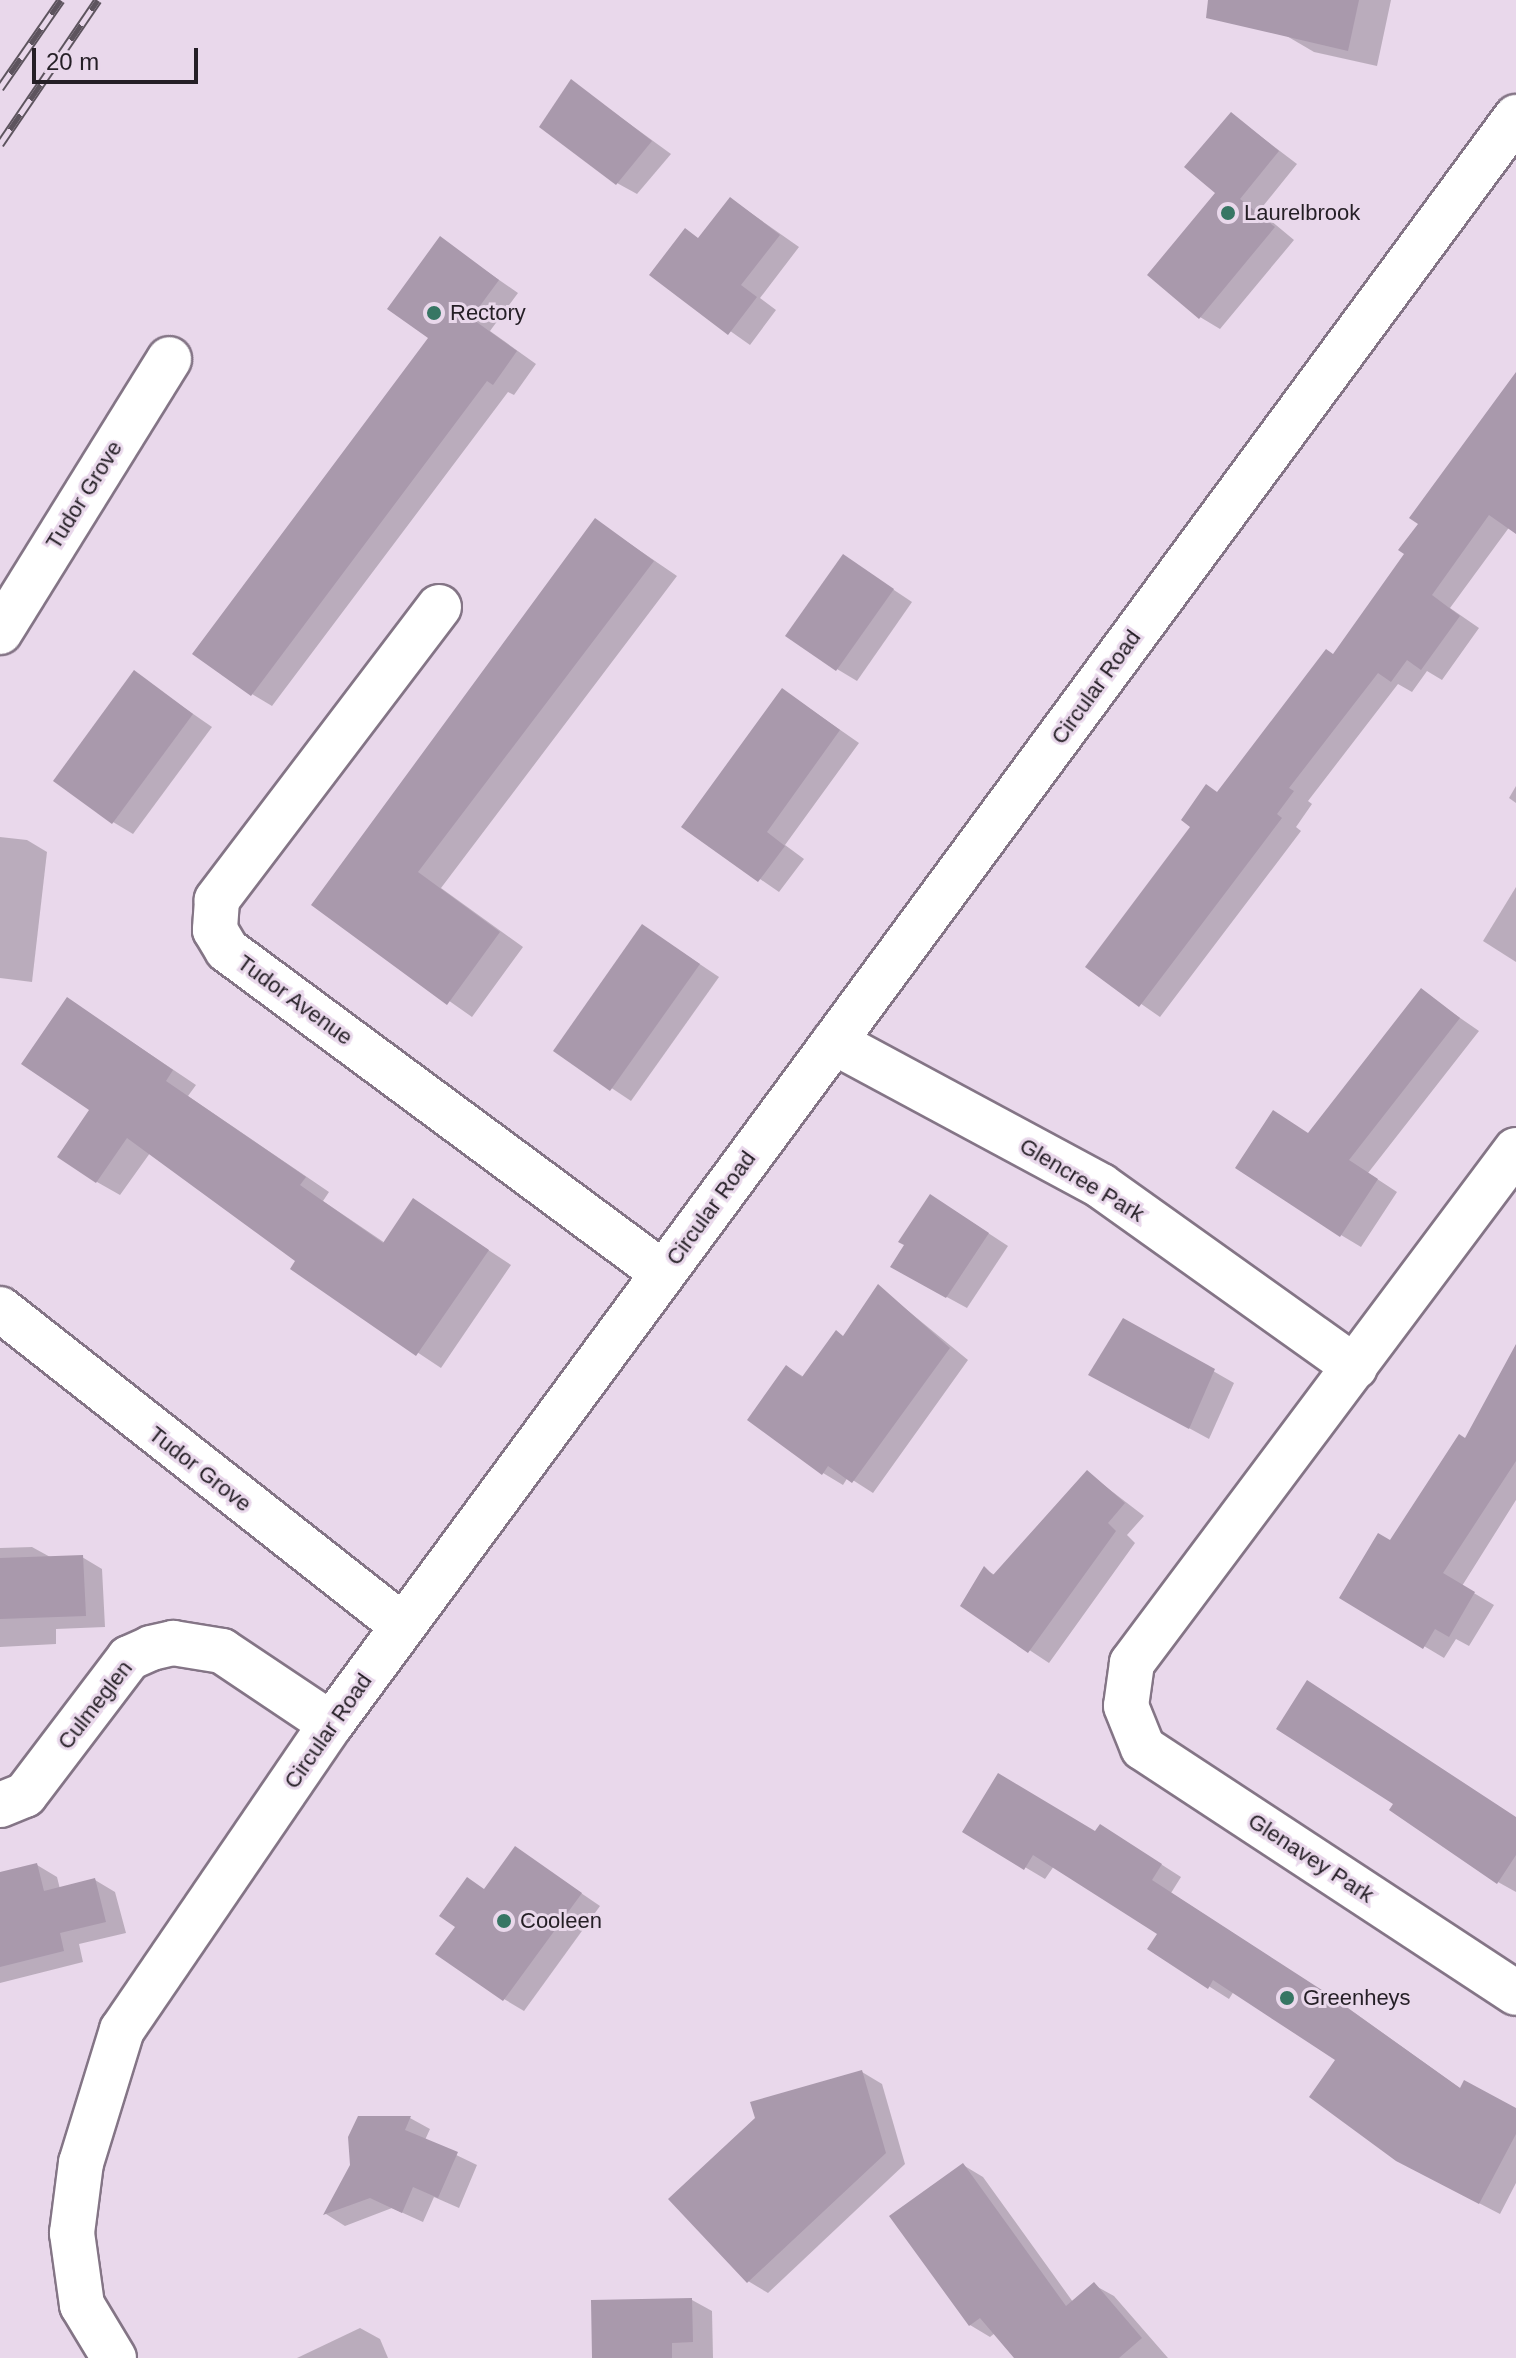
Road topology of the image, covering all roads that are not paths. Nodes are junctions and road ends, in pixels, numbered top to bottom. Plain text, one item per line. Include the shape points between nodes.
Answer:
1 (1516, 117) edge
2 (169, 359) dead end
3 (439, 607) dead end
4 (0, 632) edge
5 (834, 1042) junction
6 (1516, 1150) edge
7 (663, 1273) junction
8 (0, 1309) edge
9 (1355, 1367) junction
10 (403, 1626) junction
11 (331, 1724) junction
12 (0, 1805) edge
13 (1516, 1993) edge
14 (114, 2358) edge

1 - 5 street, Circular Road
2 - 4 street, Tudor Grove
3 - 7 street, Tudor Avenue via 217,900 215,930 227,950
5 - 7 street, Circular Road
5 - 9 street, Glencree Park via 1101,1186
6 - 9 street
7 - 10 street, Circular Road
8 - 10 street, Tudor Grove
9 - 13 street, Glenavey Park via 1132,1663 1126,1706 1143,1748
10 - 11 street, Circular Road
11 - 12 street, Culmeglen via 222,1651 173,1643 151,1648 129,1658 25,1795
11 - 14 street, Circular Road via 122,2030 81,2163 72,2233 82,2305

